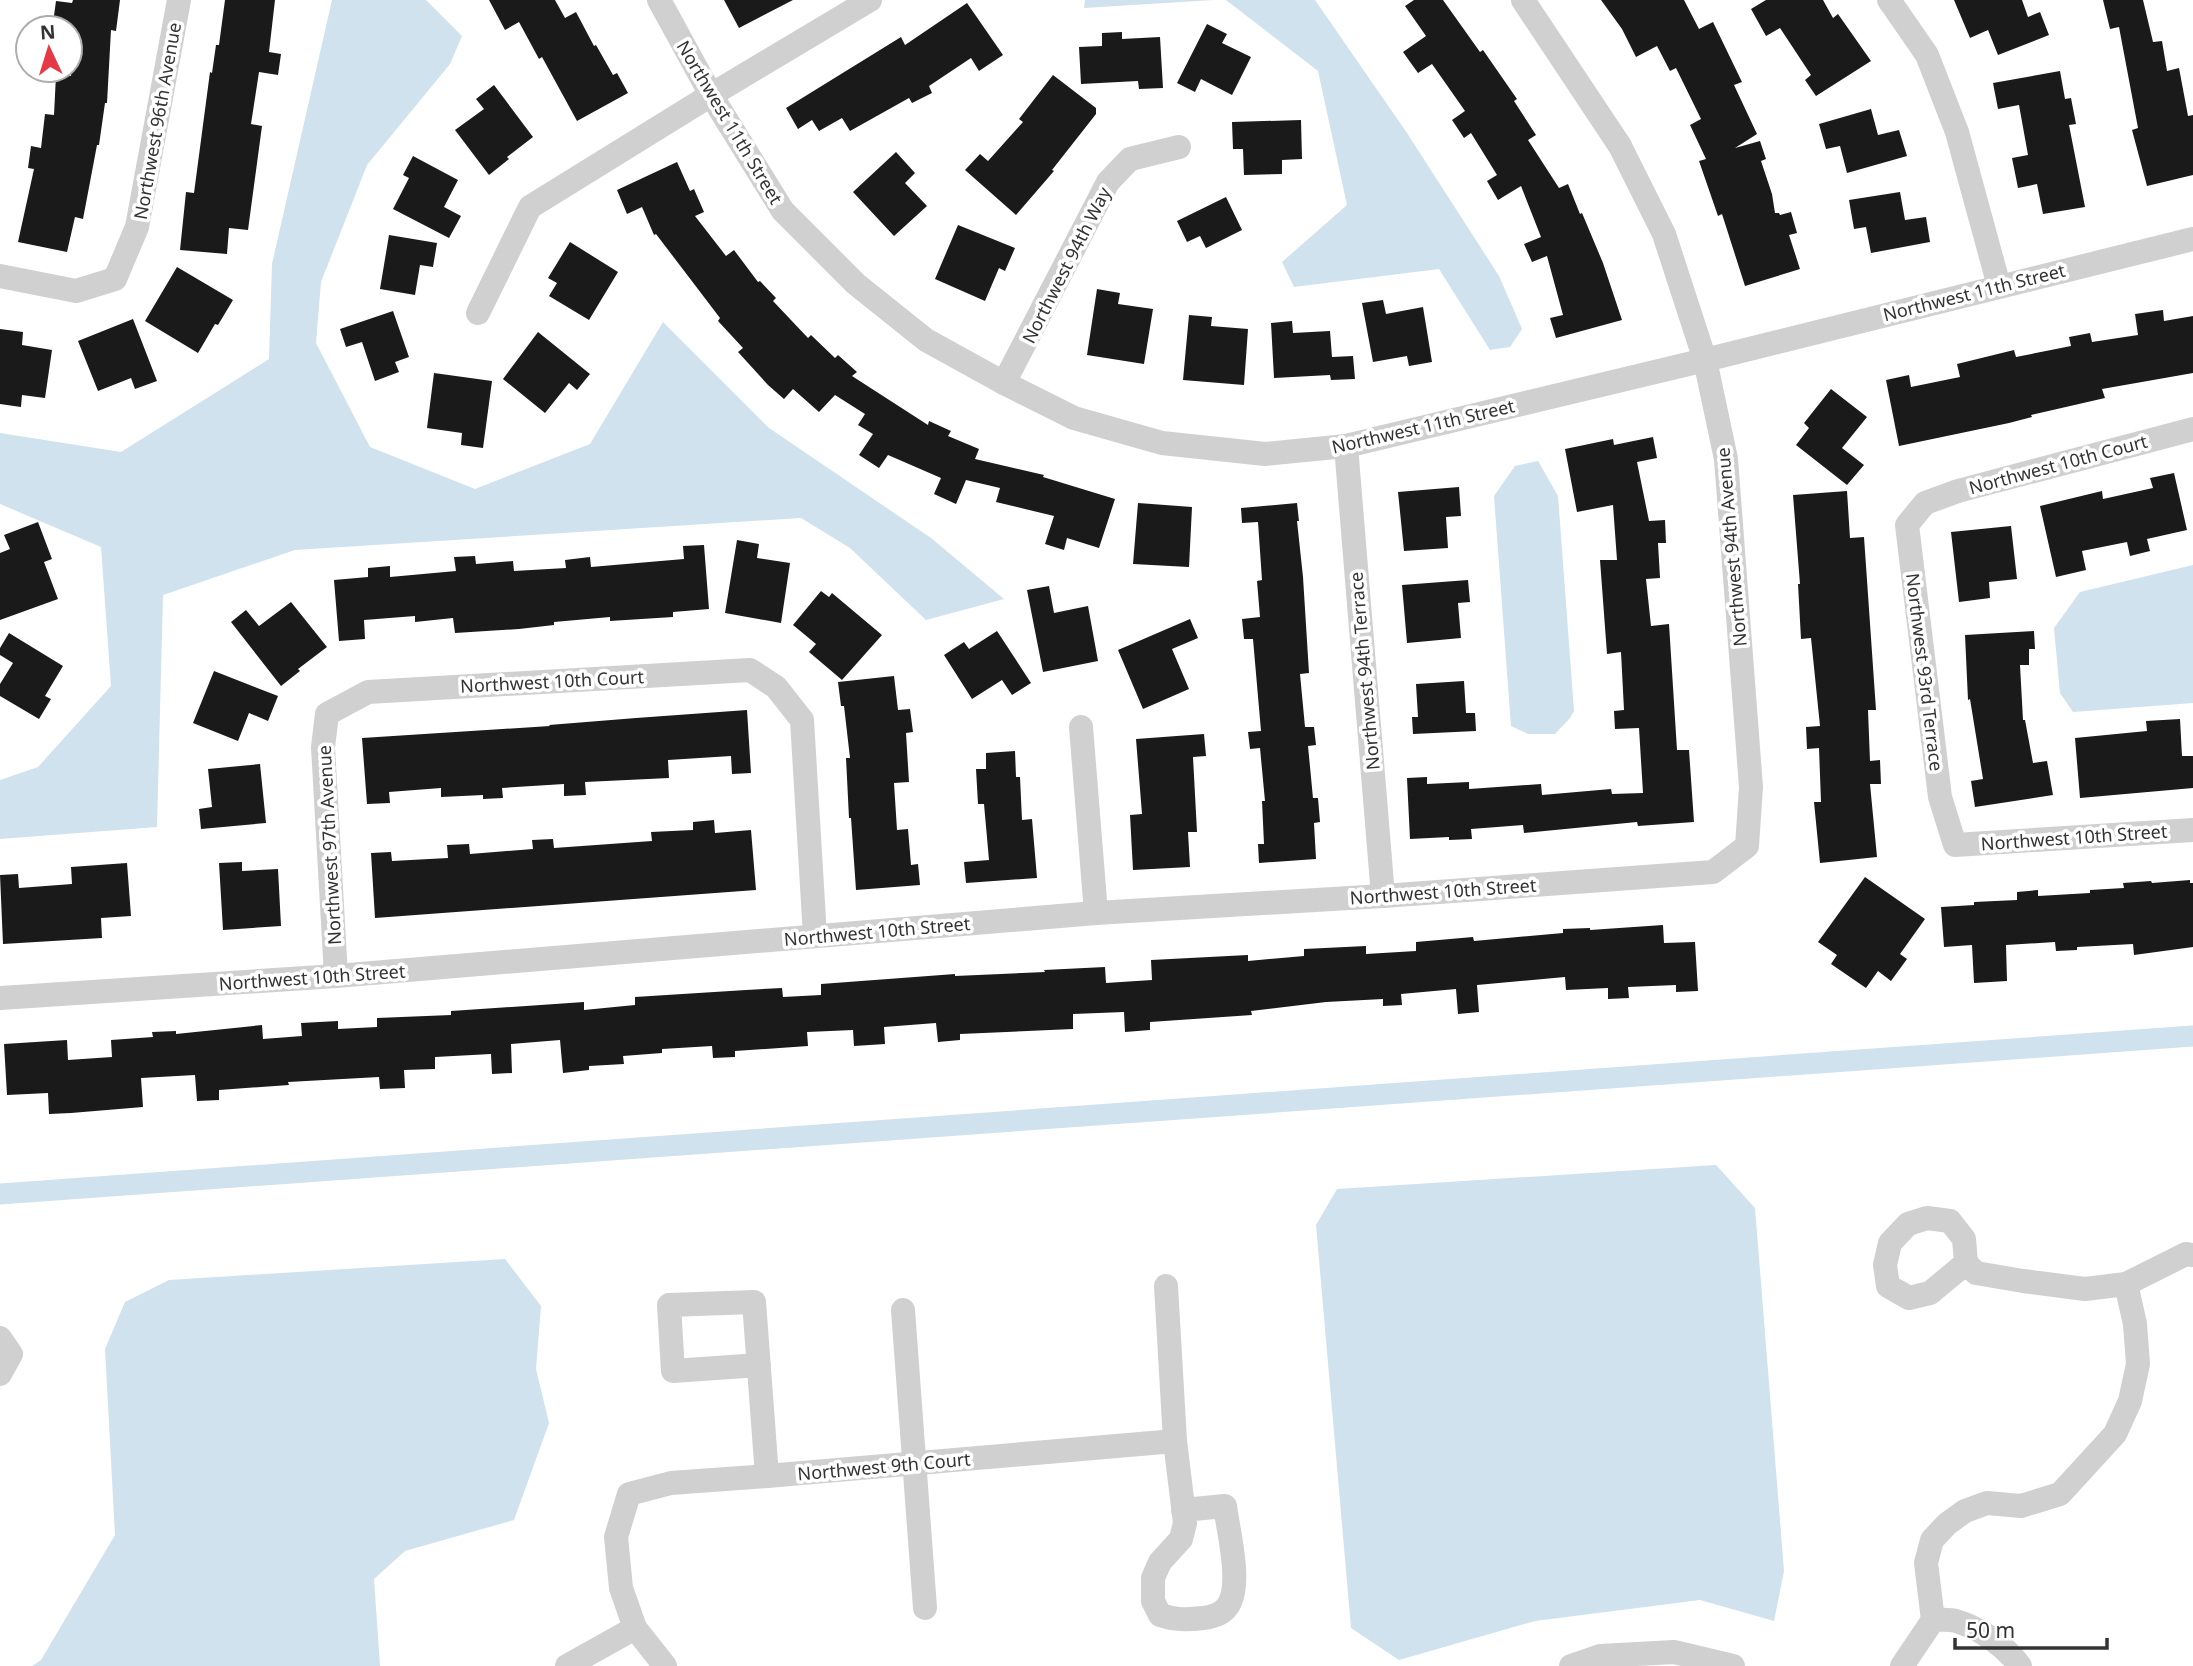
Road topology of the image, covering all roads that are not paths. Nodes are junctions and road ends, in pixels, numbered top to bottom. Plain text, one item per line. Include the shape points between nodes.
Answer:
1 (179, 0) edge
2 (659, 0) edge
3 (870, 0) edge
4 (1523, 0) edge
5 (1889, 0) edge
6 (711, 95) junction
7 (1179, 147) dead end
8 (2193, 239) edge
9 (0, 276) edge
10 (1999, 286) junction
11 (478, 313) dead end
12 (1705, 360) junction
13 (1004, 383) junction
14 (2193, 429) edge
15 (1346, 446) junction
16 (1925, 503) joint
17 (327, 714) joint
18 (1081, 727) dead end
19 (2193, 830) edge
20 (1955, 845) joint
21 (1747, 846) joint
22 (1383, 896) junction
23 (1096, 913) junction
24 (815, 936) junction
25 (336, 976) junction
26 (0, 998) edge
27 (2193, 1255) edge
28 (1966, 1263) dead end
29 (2126, 1284) junction
30 (1166, 1286) dead end
31 (904, 1310) dead end
32 (0, 1338) edge
33 (759, 1365) junction
34 (0, 1374) edge
35 (1175, 1441) junction
36 (915, 1464) junction
37 (767, 1476) junction
38 (1183, 1510) junction
39 (925, 1608) dead end
40 (1933, 1620) junction
41 (635, 1628) junction
42 (567, 1666) edge
43 (665, 1666) edge
44 (1571, 1666) edge
45 (1733, 1666) edge
46 (1902, 1666) edge
47 (2020, 1666) edge

1 - 9 street, Northwest 96th Avenue via 137,227 115,279 76,291
2 - 6 street, Northwest 11th Street
3 - 6 street
4 - 12 street, Northwest 94th Avenue via 1620,146 1664,234
5 - 10 street via 1927,55 1957,132
6 - 11 street via 530,207
6 - 13 street, Northwest 11th Street via 783,211 856,284 926,340
7 - 13 street, Northwest 94th Way via 1130,159 1108,182
8 - 10 street, Northwest 11th Street
10 - 12 street, Northwest 11th Street
12 - 15 street, Northwest 11th Street
12 - 21 street, Northwest 94th Avenue via 1726,459 1751,787
13 - 15 street, Northwest 11th Street via 1074,418 1162,443 1265,454
14 - 16 street, Northwest 10th Court
15 - 22 street, Northwest 94th Terrace
16 - 20 street, Northwest 93rd Terrace via 1907,525 1940,797
17 - 24 street, Northwest 10th Court via 368,692 751,670 776,687 802,720
17 - 25 street, Northwest 97th Avenue via 323,747
18 - 23 street
19 - 20 street, Northwest 10th Street
21 - 22 street, Northwest 10th Street via 1713,872
22 - 23 street, Northwest 10th Street
23 - 24 street, Northwest 10th Street
24 - 25 street, Northwest 10th Street
25 - 26 street, Northwest 10th Street
27 - 29 street via 2186,1254
28 - 29 street via 1976,1273 2085,1289
29 - 40 street via 2137,1364 2130,1401 2115,1434 2060,1494 2021,1506 1987,1503 1947,1524 1932,1540 1926,1563
30 - 35 street
31 - 36 street
32 - 34 street via 11,1354
33 - 33 street via 754,1302 669,1305 673,1371
33 - 37 street
35 - 36 street, Northwest 9th Court
35 - 38 street
36 - 37 street, Northwest 9th Court
36 - 39 street
37 - 41 street via 671,1483 629,1494 616,1537 621,1588
38 - 38 street via 1181,1539 1160,1562 1153,1578 1153,1601 1160,1615 1175,1620 1215,1616 1234,1594 1225,1506
40 - 46 street
40 - 47 street via 1954,1620 1972,1627 2009,1651
41 - 42 street
41 - 43 street
44 - 45 street via 1600,1656 1674,1652

